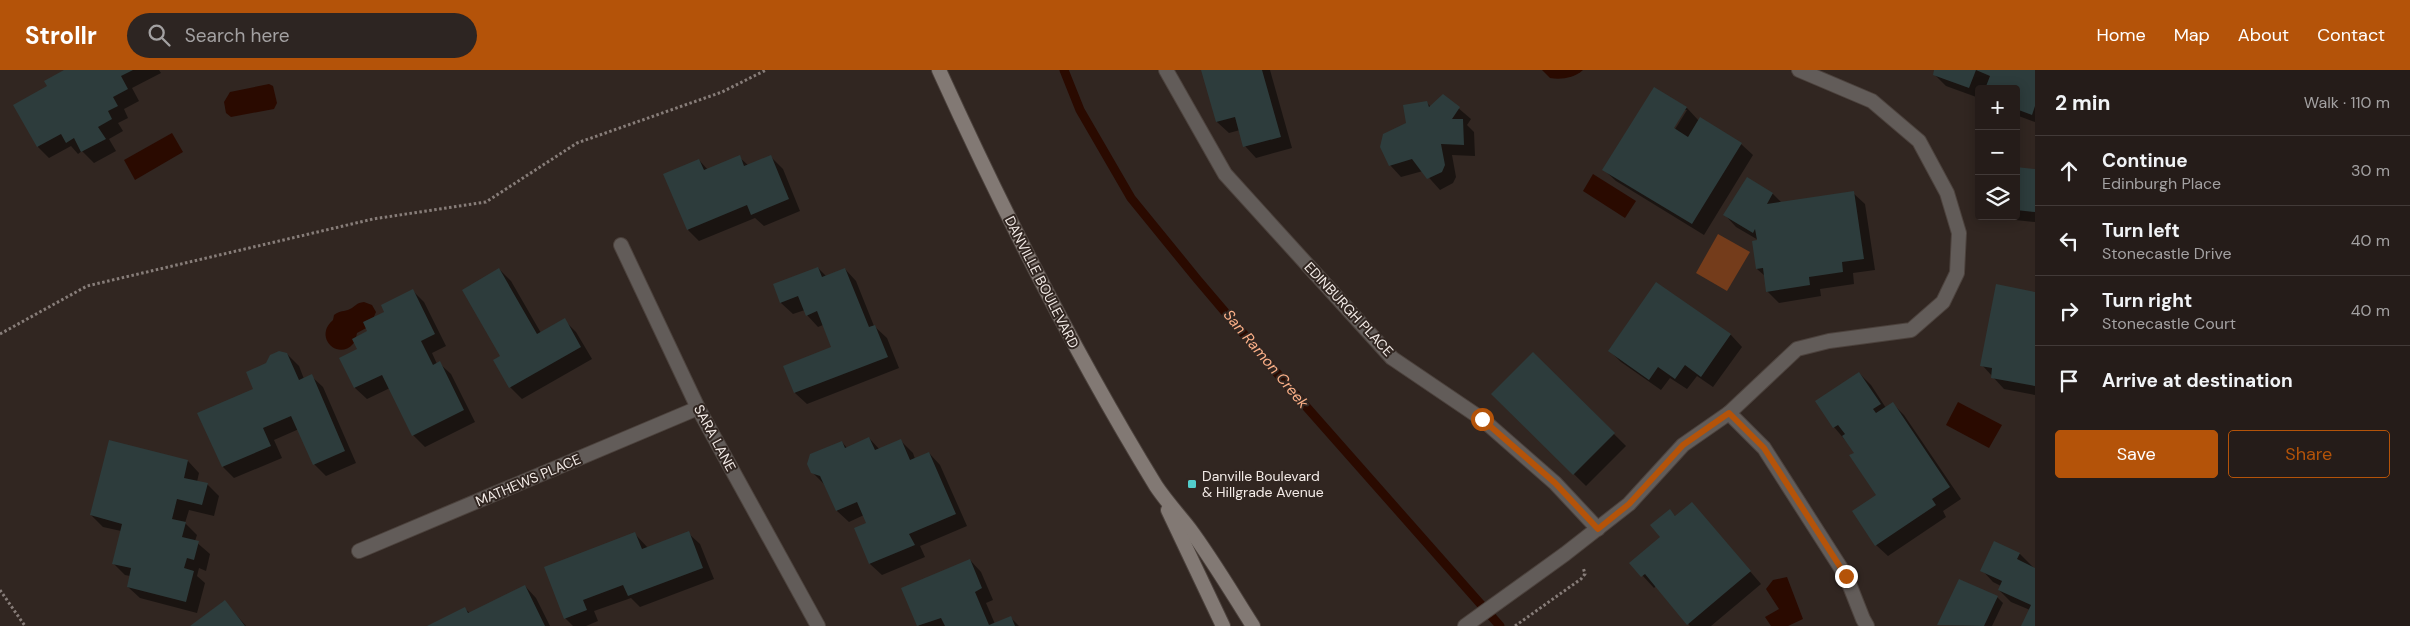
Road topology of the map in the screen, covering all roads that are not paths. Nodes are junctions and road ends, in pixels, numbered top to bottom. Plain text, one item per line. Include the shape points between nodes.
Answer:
1 (939, 70) edge
2 (1166, 70) edge
3 (1799, 70) edge
4 (621, 245) dead end
5 (698, 408) junction
6 (1729, 413) junction
7 (1158, 488) junction
8 (1598, 529) junction
9 (359, 551) dead end
10 (818, 626) edge
11 (1222, 626) edge
12 (1253, 626) edge
13 (1465, 626) edge
14 (1868, 626) edge

1 - 7 main road, DANVILLE BOULEVARD via 1041,284 1101,394
2 - 8 street, EDINBURGH PLACE via 1225,174 1392,358 1482,419 1555,483
3 - 6 street via 1872,101 1919,141 1947,193 1959,233 1957,273 1943,302 1911,330 1829,341 1797,349
4 - 5 street, SARA LANE
5 - 9 street, MATHEWS PLACE
5 - 10 street, SARA LANE
6 - 8 street via 1683,445 1629,504
6 - 14 street via 1764,448 1846,576
7 - 11 main road, DANVILLE BOULEVARD
7 - 12 main road, DANVILLE BOULEVARD via 1189,528
8 - 13 street

